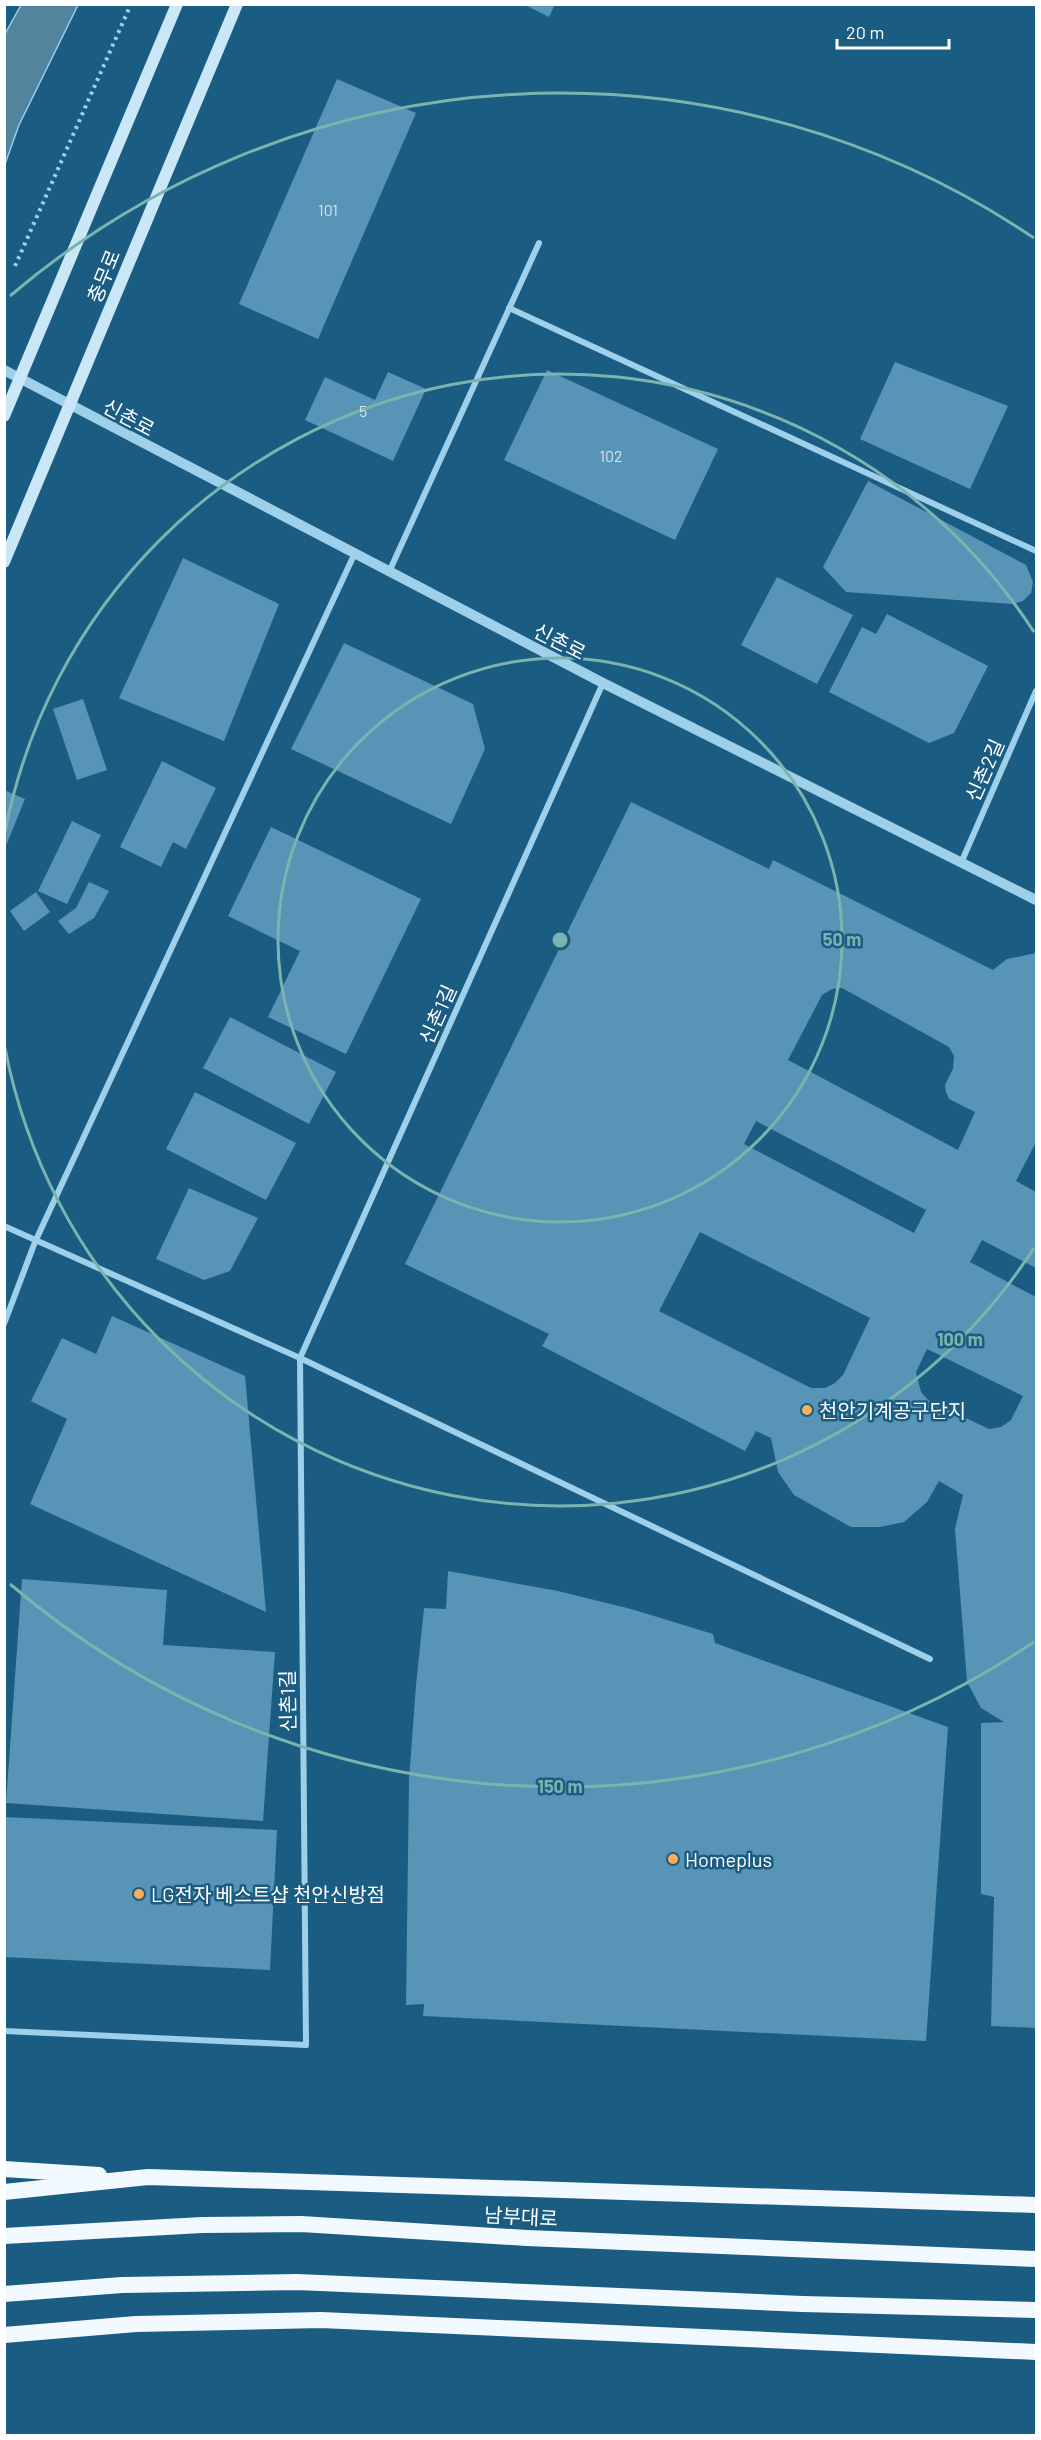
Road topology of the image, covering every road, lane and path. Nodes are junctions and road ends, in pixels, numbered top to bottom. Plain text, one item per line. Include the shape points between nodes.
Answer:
1 (131, 4) edge
2 (177, 4) edge
3 (237, 4) edge
4 (539, 243) dead end
5 (15, 266) dead end
6 (509, 308) junction
7 (4, 370) edge
8 (20, 377) junction
9 (71, 407) junction
10 (4, 416) edge
11 (1036, 551) edge
12 (354, 555) junction
13 (4, 562) edge
14 (388, 572) junction
15 (603, 683) junction
16 (1036, 691) edge
17 (961, 863) junction
18 (1036, 900) edge
19 (4, 1226) edge
20 (36, 1242) junction
21 (4, 1324) edge
22 (300, 1358) junction
23 (930, 1659) dead end
24 (4, 2031) edge
25 (4, 2169) edge
26 (148, 2178) junction
27 (4, 2192) edge
28 (1036, 2205) edge
29 (4, 2236) edge
30 (1036, 2259) edge
31 (4, 2294) edge
32 (1036, 2310) edge
33 (4, 2335) edge
34 (1036, 2352) edge

1 - 5 path
2 - 8 main road, 충무로
3 - 9 main road, 충무로
4 - 6 street
6 - 11 street
6 - 14 street
7 - 8 street, 신촌로
8 - 9 street, 신촌로
8 - 10 main road, 충무로
9 - 12 street, 신촌로
9 - 13 main road, 충무로
12 - 14 street, 신촌로
12 - 20 street
14 - 15 street, 신촌로
15 - 17 street, 신촌로
15 - 22 street, 신촌1길
16 - 17 street, 신촌2길
17 - 18 street, 신촌로
19 - 20 street
20 - 21 street
20 - 22 street
22 - 23 street
22 - 24 street, 신촌1길 via 306,2045
25 - 26 highway
26 - 27 highway
26 - 28 highway
29 - 30 highway, 남부대로 via 301,2224 527,2238
31 - 32 highway via 122,2285 297,2282
33 - 34 highway via 136,2324 321,2320

